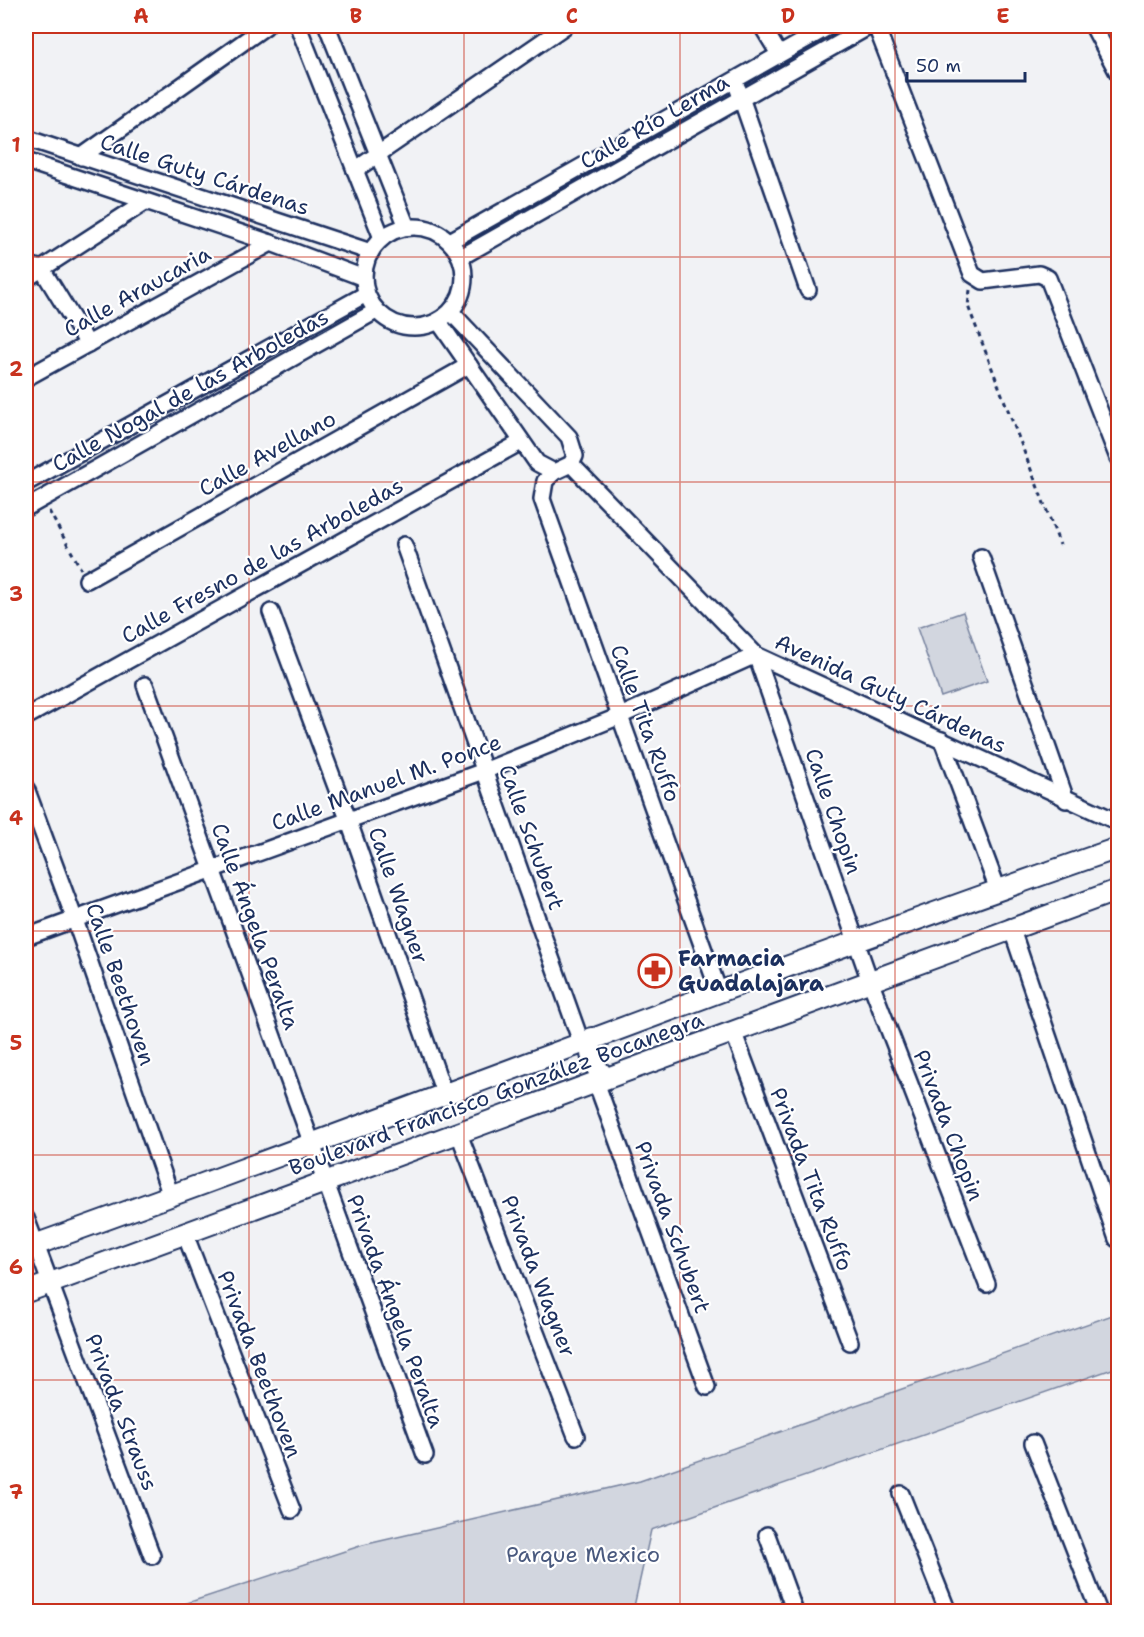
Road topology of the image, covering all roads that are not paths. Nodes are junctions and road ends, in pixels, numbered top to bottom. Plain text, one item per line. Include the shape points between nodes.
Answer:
1 (266, 26) edge
2 (298, 26) edge
3 (327, 26) edge
4 (565, 26) edge
5 (762, 26) edge
6 (830, 26) edge
7 (870, 26) edge
8 (876, 26) edge
9 (1093, 26) edge
10 (779, 54) junction
11 (1119, 73) edge
12 (734, 81) junction
13 (741, 97) junction
14 (26, 138) edge
15 (380, 154) junction
16 (81, 157) junction
17 (26, 161) edge
18 (355, 170) junction
19 (145, 202) junction
20 (407, 227) junction
21 (382, 238) junction
22 (450, 241) junction
23 (271, 243) junction
24 (371, 252) junction
25 (461, 257) junction
26 (26, 264) edge
27 (42, 269) junction
28 (364, 278) junction
29 (26, 279) edge
30 (808, 290) dead end
31 (366, 294) junction
32 (376, 311) junction
33 (445, 317) junction
34 (88, 344) junction
35 (469, 365) junction
36 (26, 378) edge
37 (521, 442) junction
38 (1119, 458) edge
39 (571, 464) junction
40 (554, 472) junction
41 (26, 483) edge
42 (26, 508) edge
43 (404, 545) dead end
44 (981, 557) dead end
45 (87, 580) road end
46 (271, 612) dead end
47 (756, 655) junction
48 (145, 685) dead end
49 (620, 716) junction
50 (26, 717) edge
51 (942, 740) junction
52 (484, 771) junction
53 (26, 788) edge
54 (1066, 800) junction
55 (348, 819) junction
56 (1119, 822) edge
57 (1119, 848) edge
58 (210, 870) junction
59 (998, 890) junction
60 (1119, 890) edge
61 (75, 920) junction
62 (1011, 927) junction
63 (26, 937) edge
64 (856, 941) junction
65 (870, 981) junction
66 (719, 992) junction
67 (732, 1031) junction
68 (587, 1040) junction
69 (601, 1080) junction
70 (444, 1093) junction
71 (459, 1134) junction
72 (312, 1145) junction
73 (325, 1182) junction
74 (171, 1196) junction
75 (26, 1218) edge
76 (185, 1234) junction
77 (1117, 1239) dead end
78 (30, 1247) edge
79 (50, 1283) junction
80 (987, 1284) dead end
81 (26, 1292) edge
82 (850, 1342) dead end
83 (707, 1387) dead end
84 (576, 1436) dead end
85 (1033, 1443) dead end
86 (425, 1455) dead end
87 (901, 1494) dead end
88 (292, 1509) dead end
89 (767, 1534) dead end
90 (152, 1556) dead end
91 (795, 1611) edge
92 (948, 1611) edge
93 (1099, 1611) edge

1 - 16 street
2 - 18 street
3 - 15 street
4 - 15 street
5 - 10 street
6 - 10 street, Calle Río Lerma
7 - 13 street, Calle Río Lerma
8 - 38 street via 972,274 983,281 1039,274 1048,278
9 - 11 street
10 - 12 street, Calle Río Lerma
12 - 13 street
12 - 22 street, Calle Río Lerma
13 - 25 street, Calle Río Lerma
13 - 30 street
14 - 16 street, Calle Guty Cárdenas
15 - 18 street
15 - 20 street
16 - 24 street, Calle Guty Cárdenas
17 - 19 street, Calle Guty Cárdenas
18 - 21 street
19 - 23 street, Calle Guty Cárdenas
19 - 27 street
20 - 21 street
20 - 22 street via 423,227
21 - 24 street
22 - 25 street
23 - 28 street, Calle Guty Cárdenas
23 - 34 street, Calle Araucaria
24 - 28 street
25 - 33 street via 465,276 462,296
26 - 27 street
27 - 29 street
27 - 34 street
28 - 31 street
31 - 32 street
31 - 41 street, Calle Nogal de las Arboledas
32 - 33 street via 399,326 413,328
32 - 42 street, Calle Nogal de las Arboledas
33 - 35 street
33 - 39 street via 569,437 575,456
34 - 36 street, Calle Araucaria
35 - 37 street
35 - 45 street, Calle Avellano
37 - 40 street via 537,463
37 - 50 street, Calle Fresno de las Arboledas
39 - 40 street
39 - 47 street, Avenida Guty Cárdenas
40 - 49 street, Calle Tita Ruffo via 545,482 542,499
43 - 52 street, Calle Schubert
44 - 54 street
46 - 55 street, Calle Wagner
47 - 49 street, Calle Manuel M. Ponce
47 - 51 street, Avenida Guty Cárdenas
47 - 64 street, Calle Chopin
48 - 58 street, Calle Ángela Peralta
49 - 52 street, Calle Manuel M. Ponce
49 - 66 street, Calle Tita Ruffo
51 - 54 street, Avenida Guty Cárdenas
51 - 59 street
52 - 55 street, Calle Manuel M. Ponce
52 - 68 street, Calle Schubert
53 - 61 street, Calle Beethoven
54 - 56 street, Avenida Guty Cárdenas
55 - 58 street, Calle Manuel M. Ponce
55 - 70 street, Calle Wagner
57 - 59 main road, Boulevard Francisco González Bocanegra
58 - 61 street, Calle Manuel M. Ponce
58 - 72 street, Calle Ángela Peralta
59 - 64 main road, Boulevard Francisco González Bocanegra
60 - 62 main road, Boulevard Francisco González Bocanegra
61 - 63 street, Calle Manuel M. Ponce
61 - 74 street, Calle Beethoven
62 - 65 main road, Boulevard Francisco González Bocanegra
62 - 77 street
64 - 65 street, Calle Chopin
64 - 66 main road, Boulevard Francisco González Bocanegra
65 - 67 main road, Boulevard Francisco González Bocanegra
65 - 80 street, Privada Chopin
66 - 68 main road, Boulevard Francisco González Bocanegra
67 - 69 main road, Boulevard Francisco González Bocanegra
67 - 82 street, Privada Tita Ruffo
68 - 69 main road
68 - 70 main road, Boulevard Francisco González Bocanegra
69 - 71 main road, Boulevard Francisco González Bocanegra
69 - 83 street, Privada Schubert
70 - 72 main road, Boulevard Francisco González Bocanegra
71 - 73 main road, Boulevard Francisco González Bocanegra
71 - 84 street, Privada Wagner
72 - 73 street, Calle Ángela Peralta
72 - 74 main road, Boulevard Francisco González Bocanegra
73 - 76 main road, Boulevard Francisco González Bocanegra
73 - 86 street, Privada Ángela Peralta
74 - 78 main road, Boulevard Francisco González Bocanegra
75 - 78 street, Privada Strauss
76 - 79 main road, Boulevard Francisco González Bocanegra
76 - 88 street, Privada Beethoven
78 - 79 street, Privada Strauss
79 - 81 main road, Boulevard Francisco González Bocanegra
79 - 90 street, Privada Strauss
85 - 93 street
87 - 92 street
89 - 91 street

